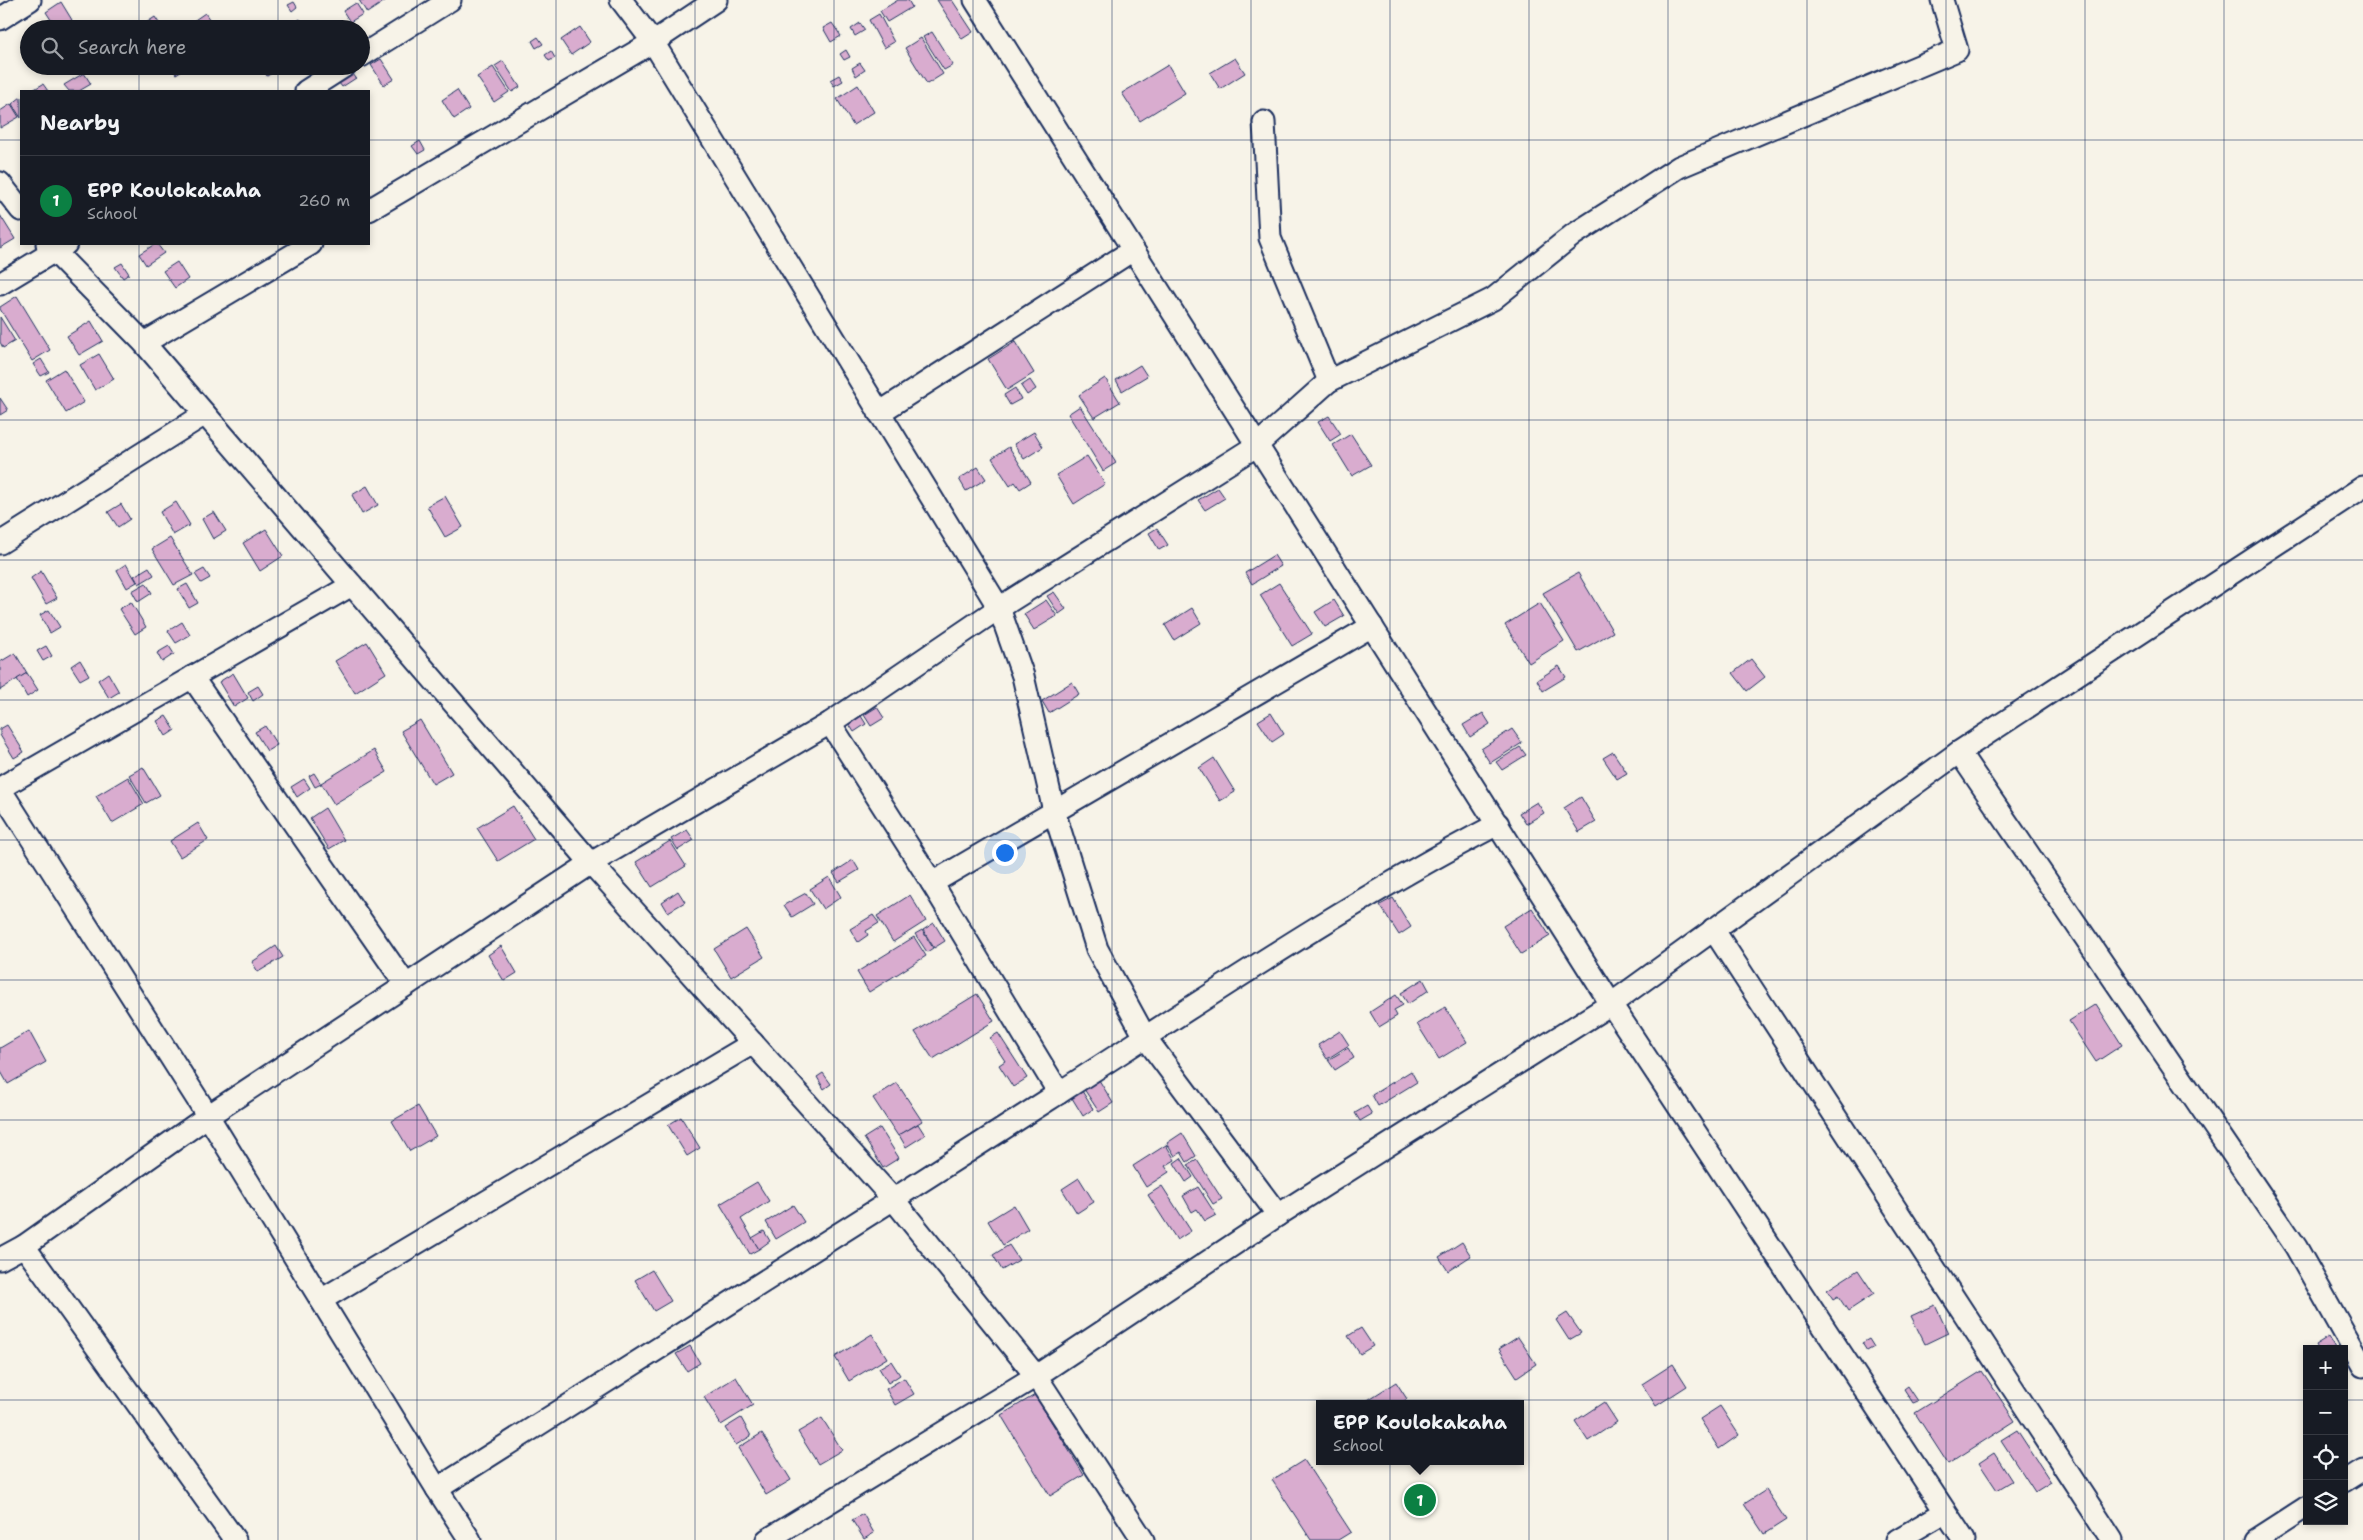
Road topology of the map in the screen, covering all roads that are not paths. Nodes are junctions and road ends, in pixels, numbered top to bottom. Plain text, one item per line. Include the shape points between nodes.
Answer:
1 (30, 0) edge
2 (621, 0) edge
3 (716, 0) edge
4 (975, 0) edge
5 (1942, 0) edge
6 (436, 4) edge
7 (0, 19) edge
8 (653, 42) junction
9 (370, 50) edge
10 (331, 75) edge
11 (308, 90) edge
12 (1264, 122) dead end
13 (0, 183) edge
14 (20, 209) edge
15 (370, 209) edge
16 (309, 245) edge
17 (56, 246) edge
18 (1133, 250) junction
19 (0, 284) edge
20 (144, 343) junction
21 (1329, 381) junction
22 (880, 413) junction
23 (205, 414) junction
24 (1256, 446) junction
25 (2363, 487) edge
26 (0, 543) edge
27 (352, 585) junction
28 (999, 608) junction
29 (1372, 626) junction
30 (192, 677) junction
31 (830, 723) junction
32 (1959, 752) junction
33 (0, 789) edge
34 (1054, 811) junction
35 (1498, 824) junction
36 (591, 863) junction
37 (932, 883) junction
38 (1713, 929) junction
39 (406, 985) junction
40 (1611, 1004) junction
41 (1145, 1037) junction
42 (753, 1043) junction
43 (1059, 1093) junction
44 (208, 1116) junction
45 (893, 1199) junction
46 (1278, 1215) junction
47 (24, 1246) junction
48 (0, 1259) edge
49 (321, 1300) junction
50 (2363, 1366) edge
51 (1036, 1376) junction
52 (2363, 1470) edge
53 (2347, 1480) edge
54 (437, 1489) junction
55 (2303, 1510) edge
56 (1945, 1512) junction
57 (235, 1540) edge
58 (470, 1540) edge
59 (767, 1540) edge
60 (1142, 1540) edge
61 (1897, 1540) edge
62 (1964, 1540) edge
63 (2112, 1540) edge
64 (2256, 1540) edge

1 - 7 street
2 - 8 street
3 - 8 street
4 - 18 street
5 - 21 street via 1957,50 1678,167 1573,235 1493,299
6 - 9 street
8 - 15 street
8 - 22 street
10 - 11 street
12 - 21 street via 1270,238
13 - 14 street
16 - 20 street
17 - 19 street
17 - 20 street
18 - 22 street
18 - 24 street
20 - 23 street
21 - 24 street
22 - 28 street
23 - 26 street
23 - 27 street
24 - 28 street
24 - 29 street
25 - 32 street
27 - 30 street
27 - 36 street
28 - 31 street
28 - 34 street via 1022,676
29 - 34 street
29 - 35 street
30 - 33 street
30 - 39 street
31 - 36 street
31 - 37 street
32 - 38 street
32 - 50 street via 2296,1247
33 - 44 street
34 - 37 street
34 - 41 street via 1096,949
35 - 40 street
35 - 41 street via 1434,858
36 - 39 street
36 - 42 street
37 - 43 street
38 - 40 street
38 - 63 street
39 - 44 street
40 - 46 street
40 - 56 street
41 - 43 street
41 - 46 street
42 - 45 street
42 - 49 street
43 - 45 street
44 - 47 street
44 - 49 street
45 - 51 street
45 - 54 street
46 - 51 street
47 - 48 street
47 - 57 street
49 - 54 street
51 - 59 street
51 - 60 street
52 - 53 street
54 - 58 street
55 - 64 street
56 - 61 street
56 - 62 street

